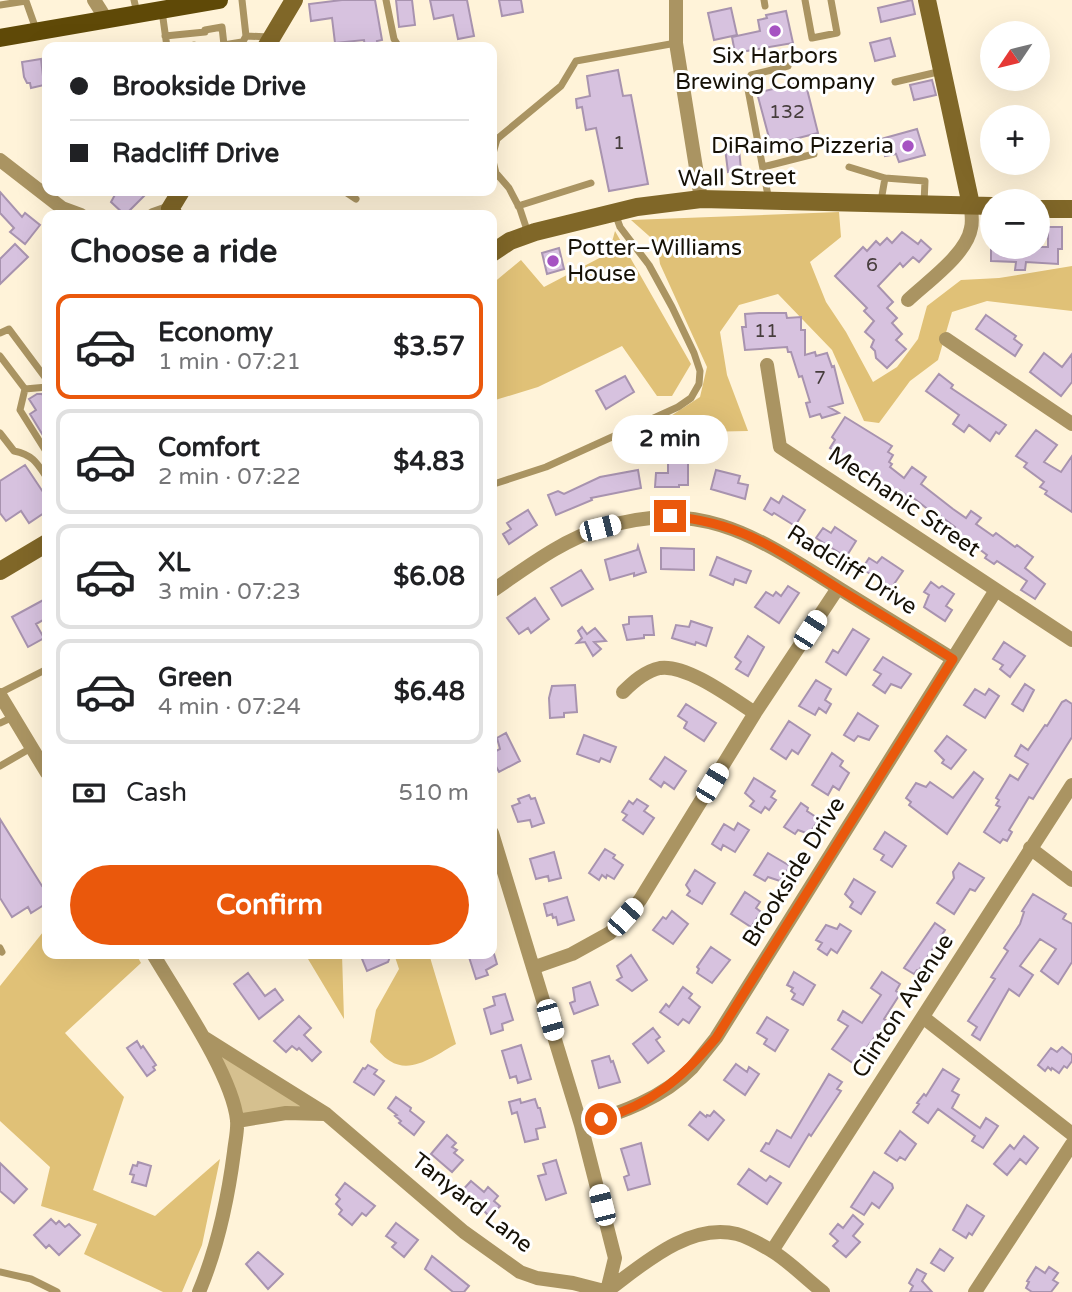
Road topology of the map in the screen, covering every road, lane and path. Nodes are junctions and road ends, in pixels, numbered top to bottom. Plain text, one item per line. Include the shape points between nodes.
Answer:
1 (93, 0) edge
2 (219, 0) edge
3 (242, 0) edge
4 (294, 0) edge
5 (386, 0) edge
6 (676, 0) edge
7 (805, 0) edge
8 (831, 0) edge
9 (931, 1) edge
10 (0, 5) edge
11 (136, 7) edge
12 (162, 10) junction
13 (106, 19) junction
14 (37, 32) junction
15 (165, 36) junction
16 (0, 38) edge
17 (166, 42) edge
18 (224, 42) edge
19 (243, 42) edge
20 (269, 42) edge
21 (396, 42) edge
22 (676, 43) junction
23 (788, 66) dead end
24 (942, 71) junction
25 (895, 82) dead end
26 (497, 139) edge
27 (814, 154) dead end
28 (0, 160) edge
29 (763, 167) junction
30 (849, 167) dead end
31 (497, 174) edge
32 (885, 178) junction
33 (591, 183) dead end
34 (42, 193) edge
35 (46, 196) edge
36 (352, 196) edge
37 (356, 199) dead end
38 (701, 199) junction
39 (769, 202) junction
40 (881, 203) junction
41 (923, 204) junction
42 (971, 205) junction
43 (980, 205) edge
44 (518, 206) junction
45 (1050, 209) edge
46 (1072, 209) edge
47 (67, 210) edge
48 (614, 213) junction
49 (528, 234) junction
50 (497, 250) edge
51 (908, 300) dead end
52 (0, 333) edge
53 (946, 339) dead end
54 (0, 356) edge
55 (767, 365) dead end
56 (42, 373) edge
57 (42, 387) edge
58 (24, 389) junction
59 (1072, 424) edge
60 (0, 433) edge
61 (42, 445) edge
62 (42, 470) edge
63 (497, 483) dead end
64 (42, 550) edge
65 (0, 571) edge
66 (497, 588) edge
67 (838, 588) junction
68 (996, 590) junction
69 (1072, 640) edge
70 (953, 659) junction
71 (42, 672) edge
72 (622, 692) dead end
73 (0, 694) edge
74 (755, 713) junction
75 (6, 720) edge
76 (32, 747) junction
77 (42, 764) edge
78 (0, 766) edge
79 (1072, 785) edge
80 (1030, 848) junction
81 (497, 849) edge
82 (1072, 880) edge
83 (156, 959) edge
84 (535, 967) junction
85 (924, 1018) junction
86 (203, 1037) junction
87 (327, 1114) junction
88 (237, 1121) junction
89 (582, 1125) junction
90 (1072, 1134) edge
91 (1072, 1144) edge
92 (772, 1251) junction
93 (0, 1272) edge
94 (202, 1290) edge
95 (57, 1292) edge
96 (607, 1292) edge
97 (822, 1292) edge
98 (975, 1292) edge

1 - 13 street
2 - 12 main road
3 - 19 lane
4 - 20 street
5 - 21 lane
6 - 22 street
7 - 8 lane via 813,38 837,33
9 - 24 street
10 - 14 lane via 26,1
11 - 12 main road
11 - 13 main road
12 - 15 lane
13 - 14 main road
14 - 16 main road
15 - 17 lane
15 - 18 lane via 222,27
19 - 20 lane
22 - 26 lane via 576,61 561,86
22 - 38 street
23 - 29 lane via 748,79
24 - 25 lane
24 - 42 street
27 - 29 lane
28 - 34 street
29 - 39 lane
30 - 32 lane
31 - 44 lane
32 - 40 lane
32 - 41 lane via 925,181
33 - 44 lane
35 - 47 street
36 - 37 lane
38 - 39 street, Wall Street
38 - 48 street, Wall Street
39 - 40 street, Wall Street
40 - 41 street, Wall Street
41 - 42 street, Wall Street
42 - 43 street, Wall Street
42 - 51 street via 966,243
44 - 49 lane
45 - 46 street
48 - 49 street, Wall Street
48 - 63 lane via 649,265 686,335 700,371 699,384 691,398 678,407 547,467
49 - 50 street, Wall Street
52 - 56 lane via 9,329
53 - 59 street
54 - 58 lane
55 - 68 street, Mechanic Street via 780,447
57 - 58 lane
58 - 61 lane via 20,410
60 - 62 lane via 14,451 26,454
64 - 65 street
66 - 67 street, Radcliff Drive via 559,547 600,528 670,516 738,530
67 - 70 street, Radcliff Drive
67 - 74 street
68 - 69 street, Mechanic Street
68 - 70 street, Brookside Drive
70 - 89 street, Brookside Drive via 716,1038 690,1069 658,1093 621,1113
71 - 73 lane
72 - 74 street via 647,673 671,668
73 - 75 street
74 - 84 street via 640,900 610,933
75 - 76 street
76 - 77 street
76 - 78 lane
79 - 80 street, Clinton Avenue
80 - 82 street
80 - 85 street, Clinton Avenue
81 - 84 street
83 - 86 street
84 - 89 street
85 - 90 street
85 - 92 street, Clinton Avenue
86 - 87 street, Tanyard Lane
86 - 88 street via 232,1099
87 - 88 street via 286,1113
87 - 96 street, Tanyard Lane via 464,1232 520,1272
88 - 94 street via 232,1172
89 - 96 street via 615,1258
91 - 98 street
92 - 96 street via 738,1234 708,1232 663,1252
92 - 97 street
93 - 95 lane via 32,1279

